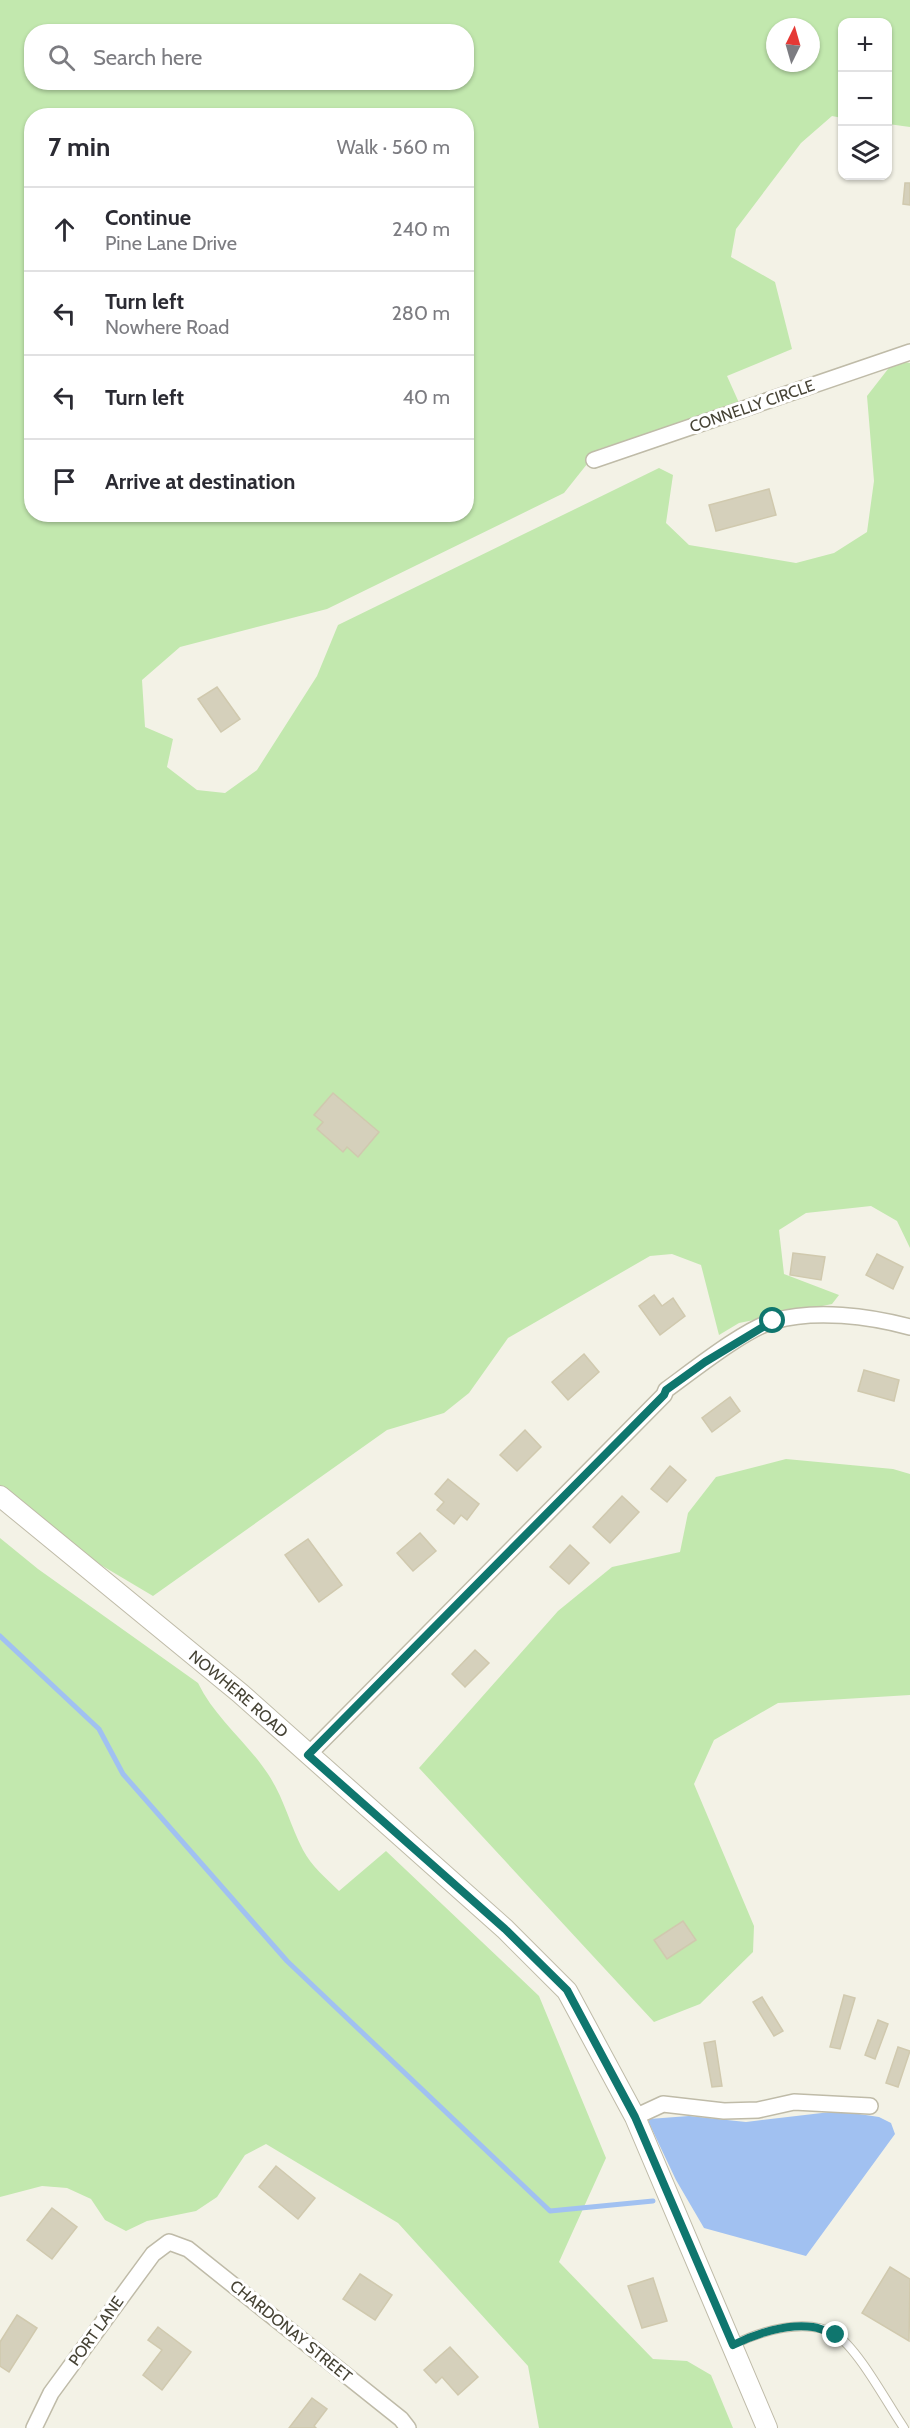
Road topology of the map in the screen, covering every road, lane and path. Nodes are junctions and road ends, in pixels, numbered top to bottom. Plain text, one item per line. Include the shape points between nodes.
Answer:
1 (910, 352) edge
2 (594, 460) dead end
3 (910, 1327) edge
4 (0, 1496) edge
5 (308, 1755) junction
6 (870, 2106) dead end
7 (635, 2117) junction
8 (169, 2242) joint
9 (733, 2345) junction
10 (34, 2428) edge
11 (408, 2428) edge
12 (767, 2428) edge
13 (903, 2428) edge

1 - 2 street, CONNELLY CIRCLE
3 - 5 street via 869,1318 825,1315 773,1321 674,1384
4 - 5 street, NOWHERE ROAD via 240,1693
5 - 7 street, NOWHERE ROAD via 552,1973 567,1990
6 - 7 street via 794,2102 758,2110 724,2111 663,2104
7 - 9 street, NOWHERE ROAD
8 - 10 street, PORT LANE via 153,2254 51,2393
8 - 11 street, CHARDONAY STREET via 188,2249
9 - 12 street, NOWHERE ROAD
9 - 13 lane via 752,2335 782,2329 813,2327 836,2335 856,2356

